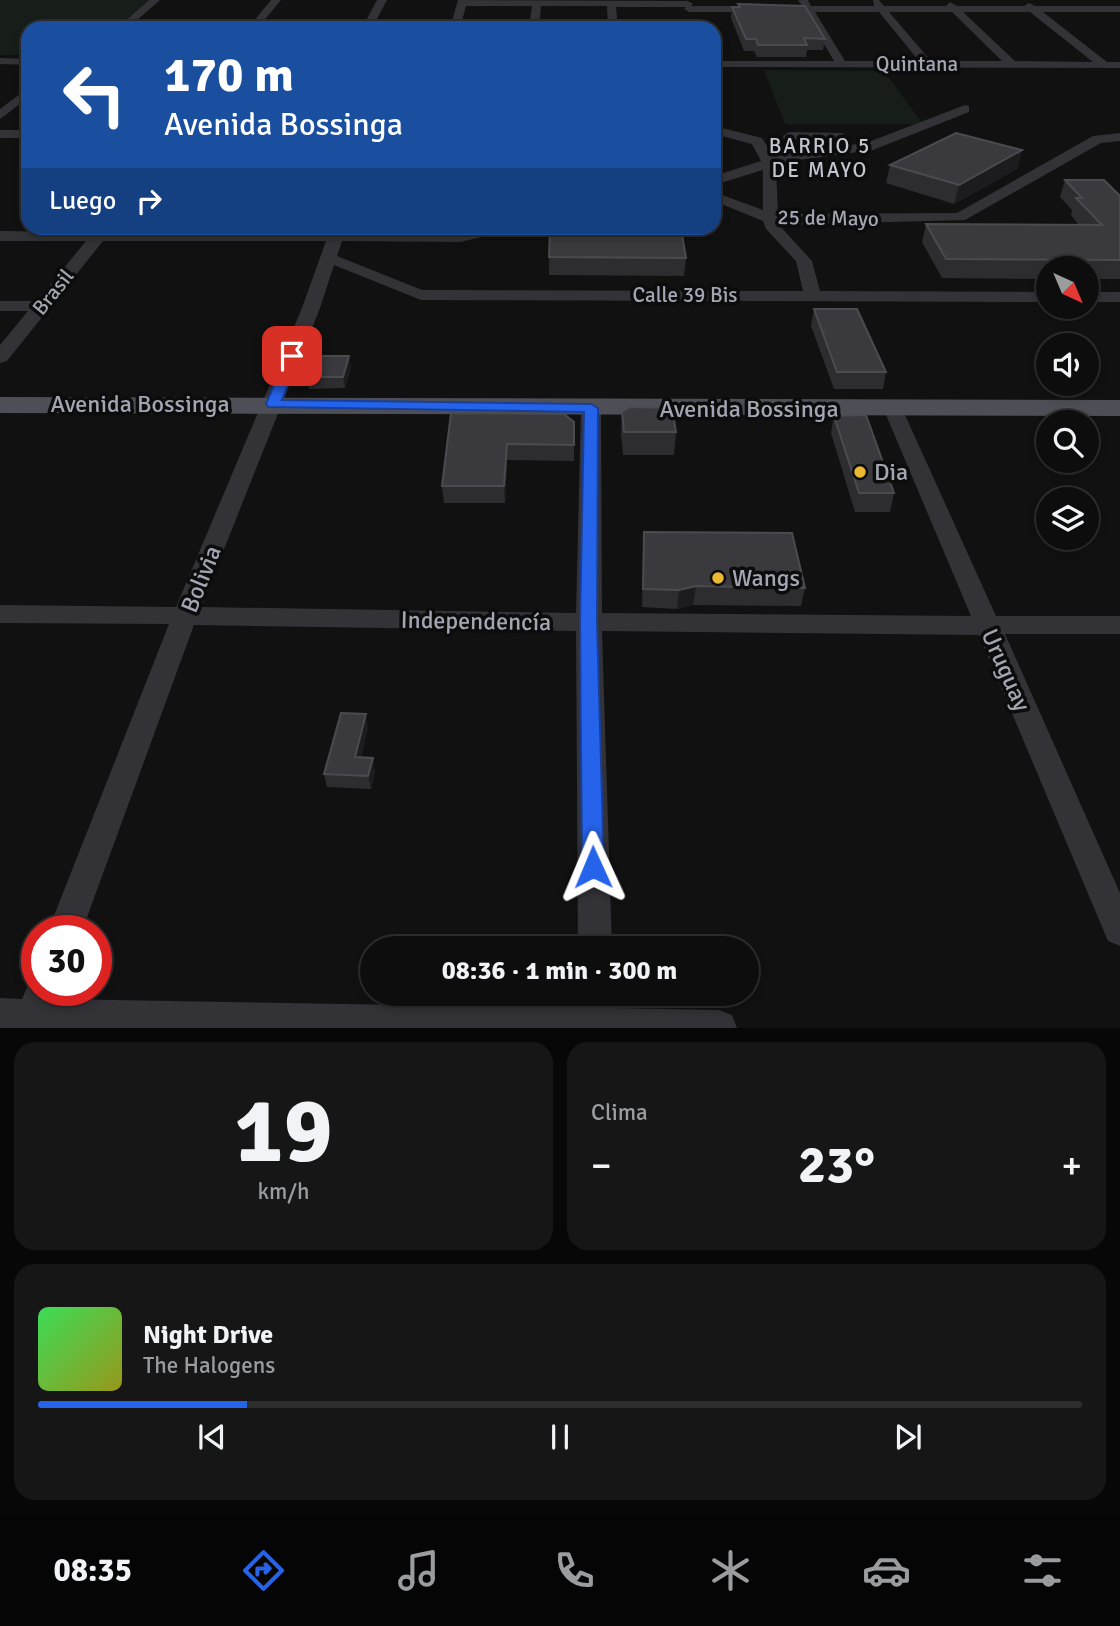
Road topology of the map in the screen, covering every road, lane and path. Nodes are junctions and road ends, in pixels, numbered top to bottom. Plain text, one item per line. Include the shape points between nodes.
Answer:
1 (155, 0) edge
2 (276, 0) edge
3 (382, 0) edge
4 (874, 0) edge
5 (945, 0) edge
6 (1021, 0) edge
7 (462, 2) edge
8 (537, 2) edge
9 (611, 2) edge
10 (731, 5) edge
11 (806, 5) edge
12 (689, 8) edge
13 (882, 9) junction
14 (955, 9) junction
15 (1032, 9) junction
16 (1120, 9) edge
17 (130, 21) edge
18 (259, 21) edge
19 (371, 21) edge
20 (457, 21) edge
21 (535, 21) edge
22 (612, 21) edge
23 (0, 61) edge
24 (21, 62) edge
25 (721, 64) edge
26 (927, 64) junction
27 (842, 65) junction
28 (1012, 65) junction
29 (1104, 65) junction
30 (1120, 65) edge
31 (1120, 78) edge
32 (21, 100) edge
33 (965, 109) dead end
34 (0, 115) edge
35 (721, 129) edge
36 (0, 134) edge
37 (21, 134) edge
38 (1120, 138) edge
39 (886, 142) junction
40 (806, 153) junction
41 (771, 163) junction
42 (721, 179) edge
43 (721, 199) edge
44 (770, 218) junction
45 (26, 235) edge
46 (100, 235) edge
47 (337, 235) edge
48 (411, 235) edge
49 (470, 235) edge
50 (0, 236) edge
51 (330, 259) junction
52 (812, 295) junction
53 (1036, 297) edge
54 (1099, 297) edge
55 (1120, 297) edge
56 (0, 306) edge
57 (42, 306) junction
58 (0, 357) edge
59 (273, 404) junction
60 (0, 405) edge
61 (591, 408) junction
62 (1120, 408) edge
63 (894, 410) junction
64 (0, 614) edge
65 (185, 615) junction
66 (589, 623) junction
67 (1120, 625) edge
68 (986, 626) junction
69 (71, 915) edge
70 (1120, 930) edge
71 (595, 936) edge
72 (596, 1006) edge
73 (26, 1013) edge
74 (596, 1027) edge
75 (719, 1027) edge

1 - 17 street
2 - 18 street
3 - 19 street
4 - 13 street
5 - 14 street
6 - 15 street
7 - 8 street
7 - 20 street
8 - 9 street
8 - 21 street
9 - 12 street
9 - 22 street
10 - 11 street
10 - 12 street
11 - 13 street
11 - 27 street
13 - 14 street
13 - 26 street
14 - 15 street
14 - 28 street
15 - 16 street
15 - 29 street
23 - 24 street
25 - 27 street, Quintana
26 - 27 street, Quintana
26 - 28 street, Quintana
28 - 29 street, Quintana
29 - 30 street, Quintana
29 - 31 street
32 - 34 street
33 - 39 street
35 - 41 street via 757,141
36 - 37 street
38 - 44 street, 25 de Mayo via 1098,139 971,213 947,219
39 - 40 street
39 - 40 street via 789,136 804,142
40 - 41 street
41 - 42 street
41 - 44 street
43 - 44 street, 25 de Mayo
44 - 52 street via 771,226 806,262
45 - 50 street
46 - 57 street, Brasil
47 - 51 street, Bolivia
48 - 49 street
51 - 52 street, Calle 39 Bis via 350,263 421,295
51 - 59 street, Bolivia
52 - 53 street, Calle 39 Bis
54 - 55 street
56 - 57 street
57 - 58 street, Brasil
59 - 60 main road, Avenida Bossinga
59 - 61 main road, Avenida Bossinga
59 - 65 street, Bolivia
61 - 63 main road, Avenida Bossinga
61 - 66 street
62 - 63 main road, Avenida Bossinga
63 - 68 street, Uruguay
64 - 65 street, Independencía
65 - 66 street, Independencía
65 - 69 street, Bolivia
66 - 68 street, Independencía
66 - 71 street
67 - 68 street, Independencía
68 - 70 street, Uruguay
72 - 74 street
73 - 74 street
74 - 75 street

